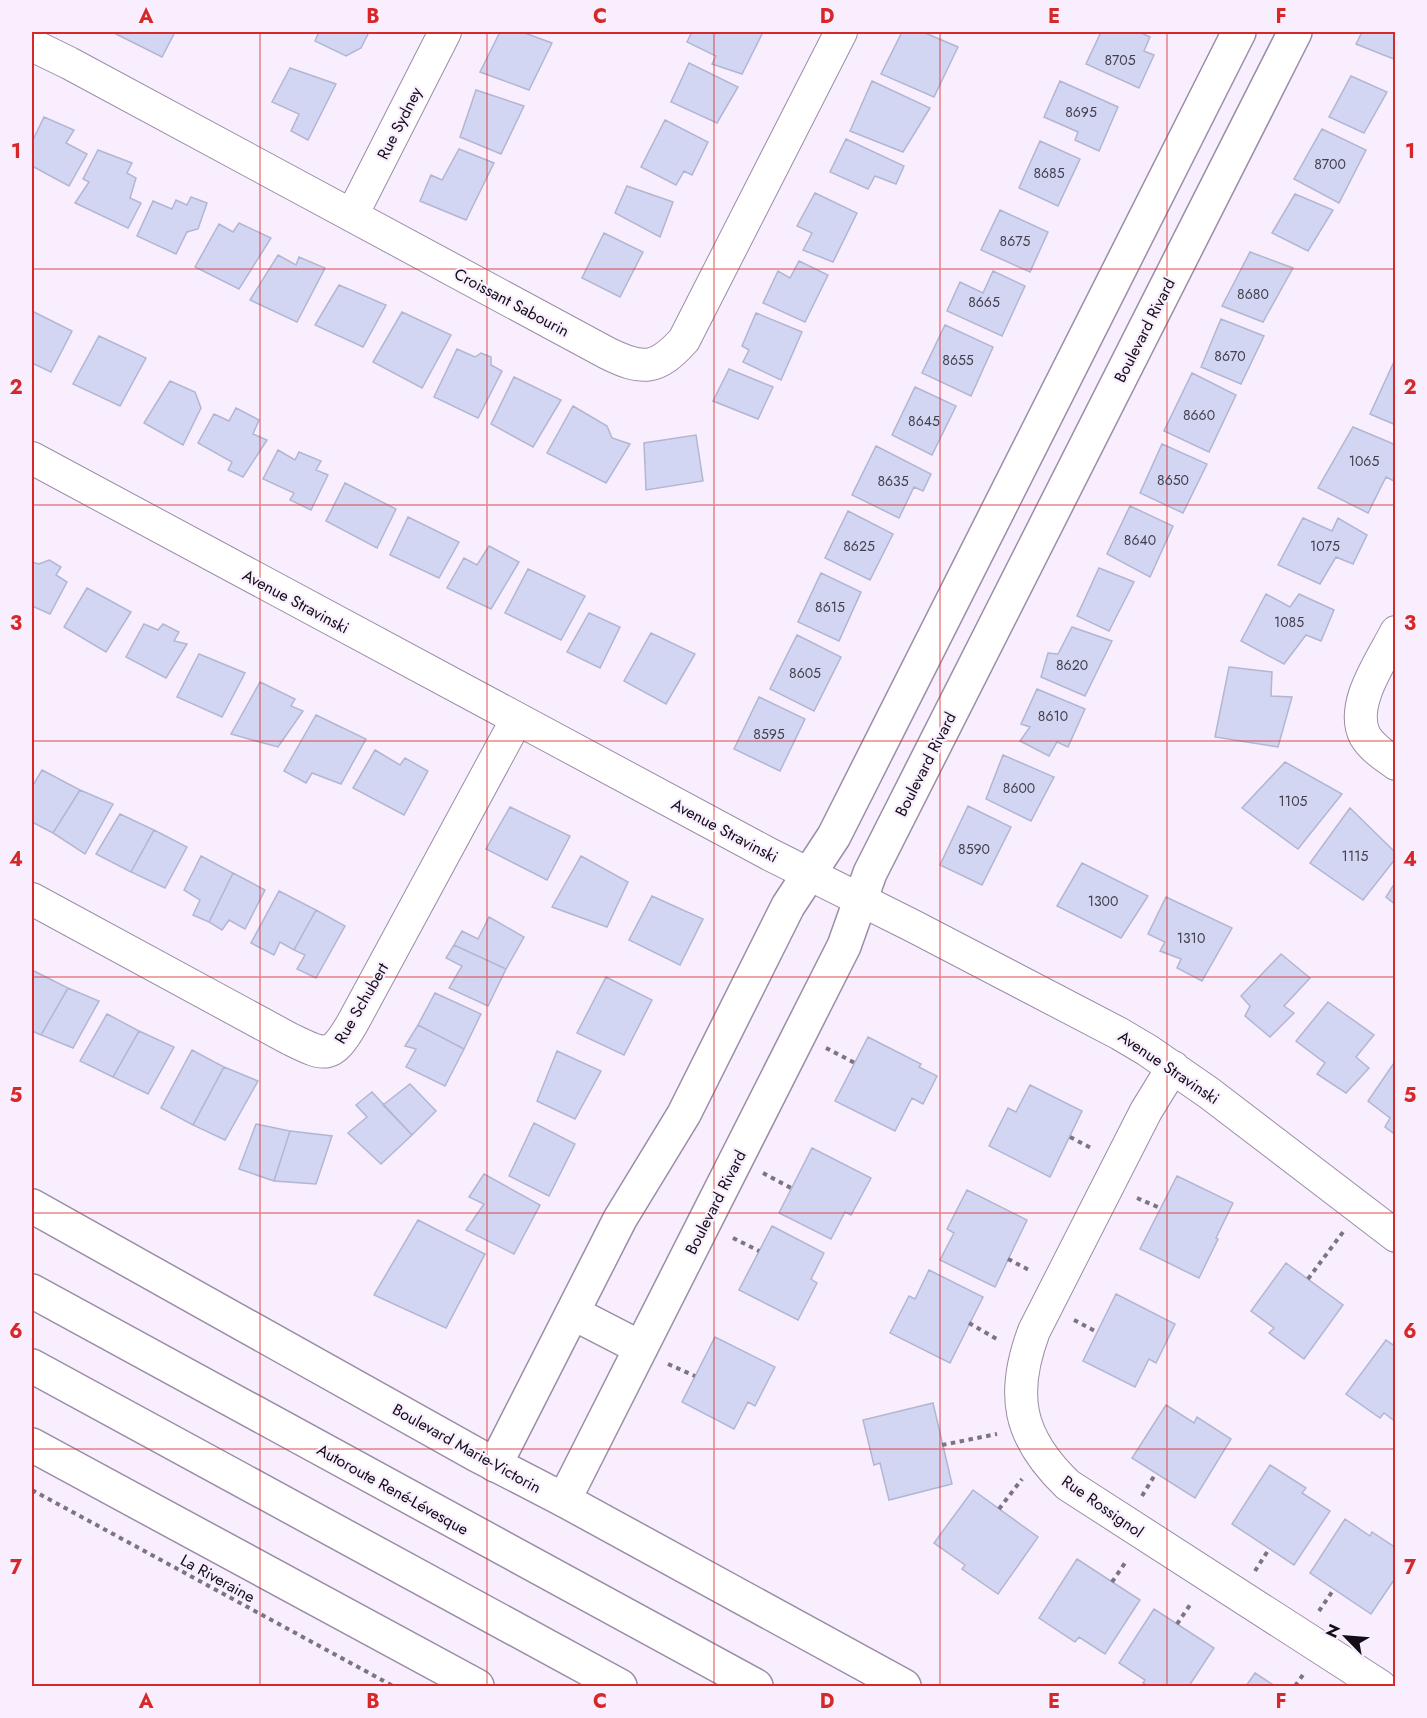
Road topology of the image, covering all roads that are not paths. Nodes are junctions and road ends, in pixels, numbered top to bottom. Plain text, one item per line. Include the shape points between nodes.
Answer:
1 (445, 32) edge
2 (841, 32) edge
3 (1239, 32) edge
4 (1295, 32) edge
5 (35, 42) edge
6 (352, 215) junction
7 (32, 458) edge
8 (1395, 632) edge
9 (517, 719) junction
10 (1395, 764) edge
11 (810, 875) junction
12 (32, 899) edge
13 (861, 900) junction
14 (1173, 1067) junction
15 (32, 1206) edge
16 (1395, 1236) edge
17 (32, 1291) edge
18 (573, 1313) junction
19 (652, 1355) junction
20 (32, 1366) edge
21 (32, 1445) edge
22 (495, 1465) junction
23 (564, 1500) junction
24 (477, 1686) edge
25 (620, 1686) edge
26 (756, 1686) edge
27 (904, 1686) edge
28 (1380, 1686) edge

1 - 6 street, Rue Sydney
2 - 6 street, Croissant Sabourin via 684,340 673,352 645,366 628,363
3 - 11 main road via 834,837
4 - 13 main road, Boulevard Rivard via 870,873
5 - 6 street, Croissant Sabourin
7 - 9 street, Avenue Stravinski
8 - 10 street via 1359,712 1361,727 1372,746
9 - 11 street, Avenue Stravinski
9 - 12 street, Rue Schubert via 352,1024 337,1047 329,1052 290,1039
11 - 13 street, Avenue Stravinski
11 - 18 main road via 788,906 684,1114 620,1219
13 - 14 street, Avenue Stravinski via 1120,1034
13 - 19 main road, Boulevard Rivard via 844,946
14 - 16 street, Avenue Stravinski
14 - 28 street, Rue Rossignol via 1146,1111 1034,1330 1021,1378 1020,1401 1027,1428 1037,1450 1068,1485
15 - 22 main road, Boulevard Marie-Victorin
17 - 26 main road, Autoroute René-Lévesque
18 - 19 main road
18 - 22 main road
19 - 23 main road, Boulevard Rivard
20 - 25 main road
21 - 24 main road
22 - 23 main road, Boulevard Marie-Victorin
23 - 27 main road, Boulevard Marie-Victorin

